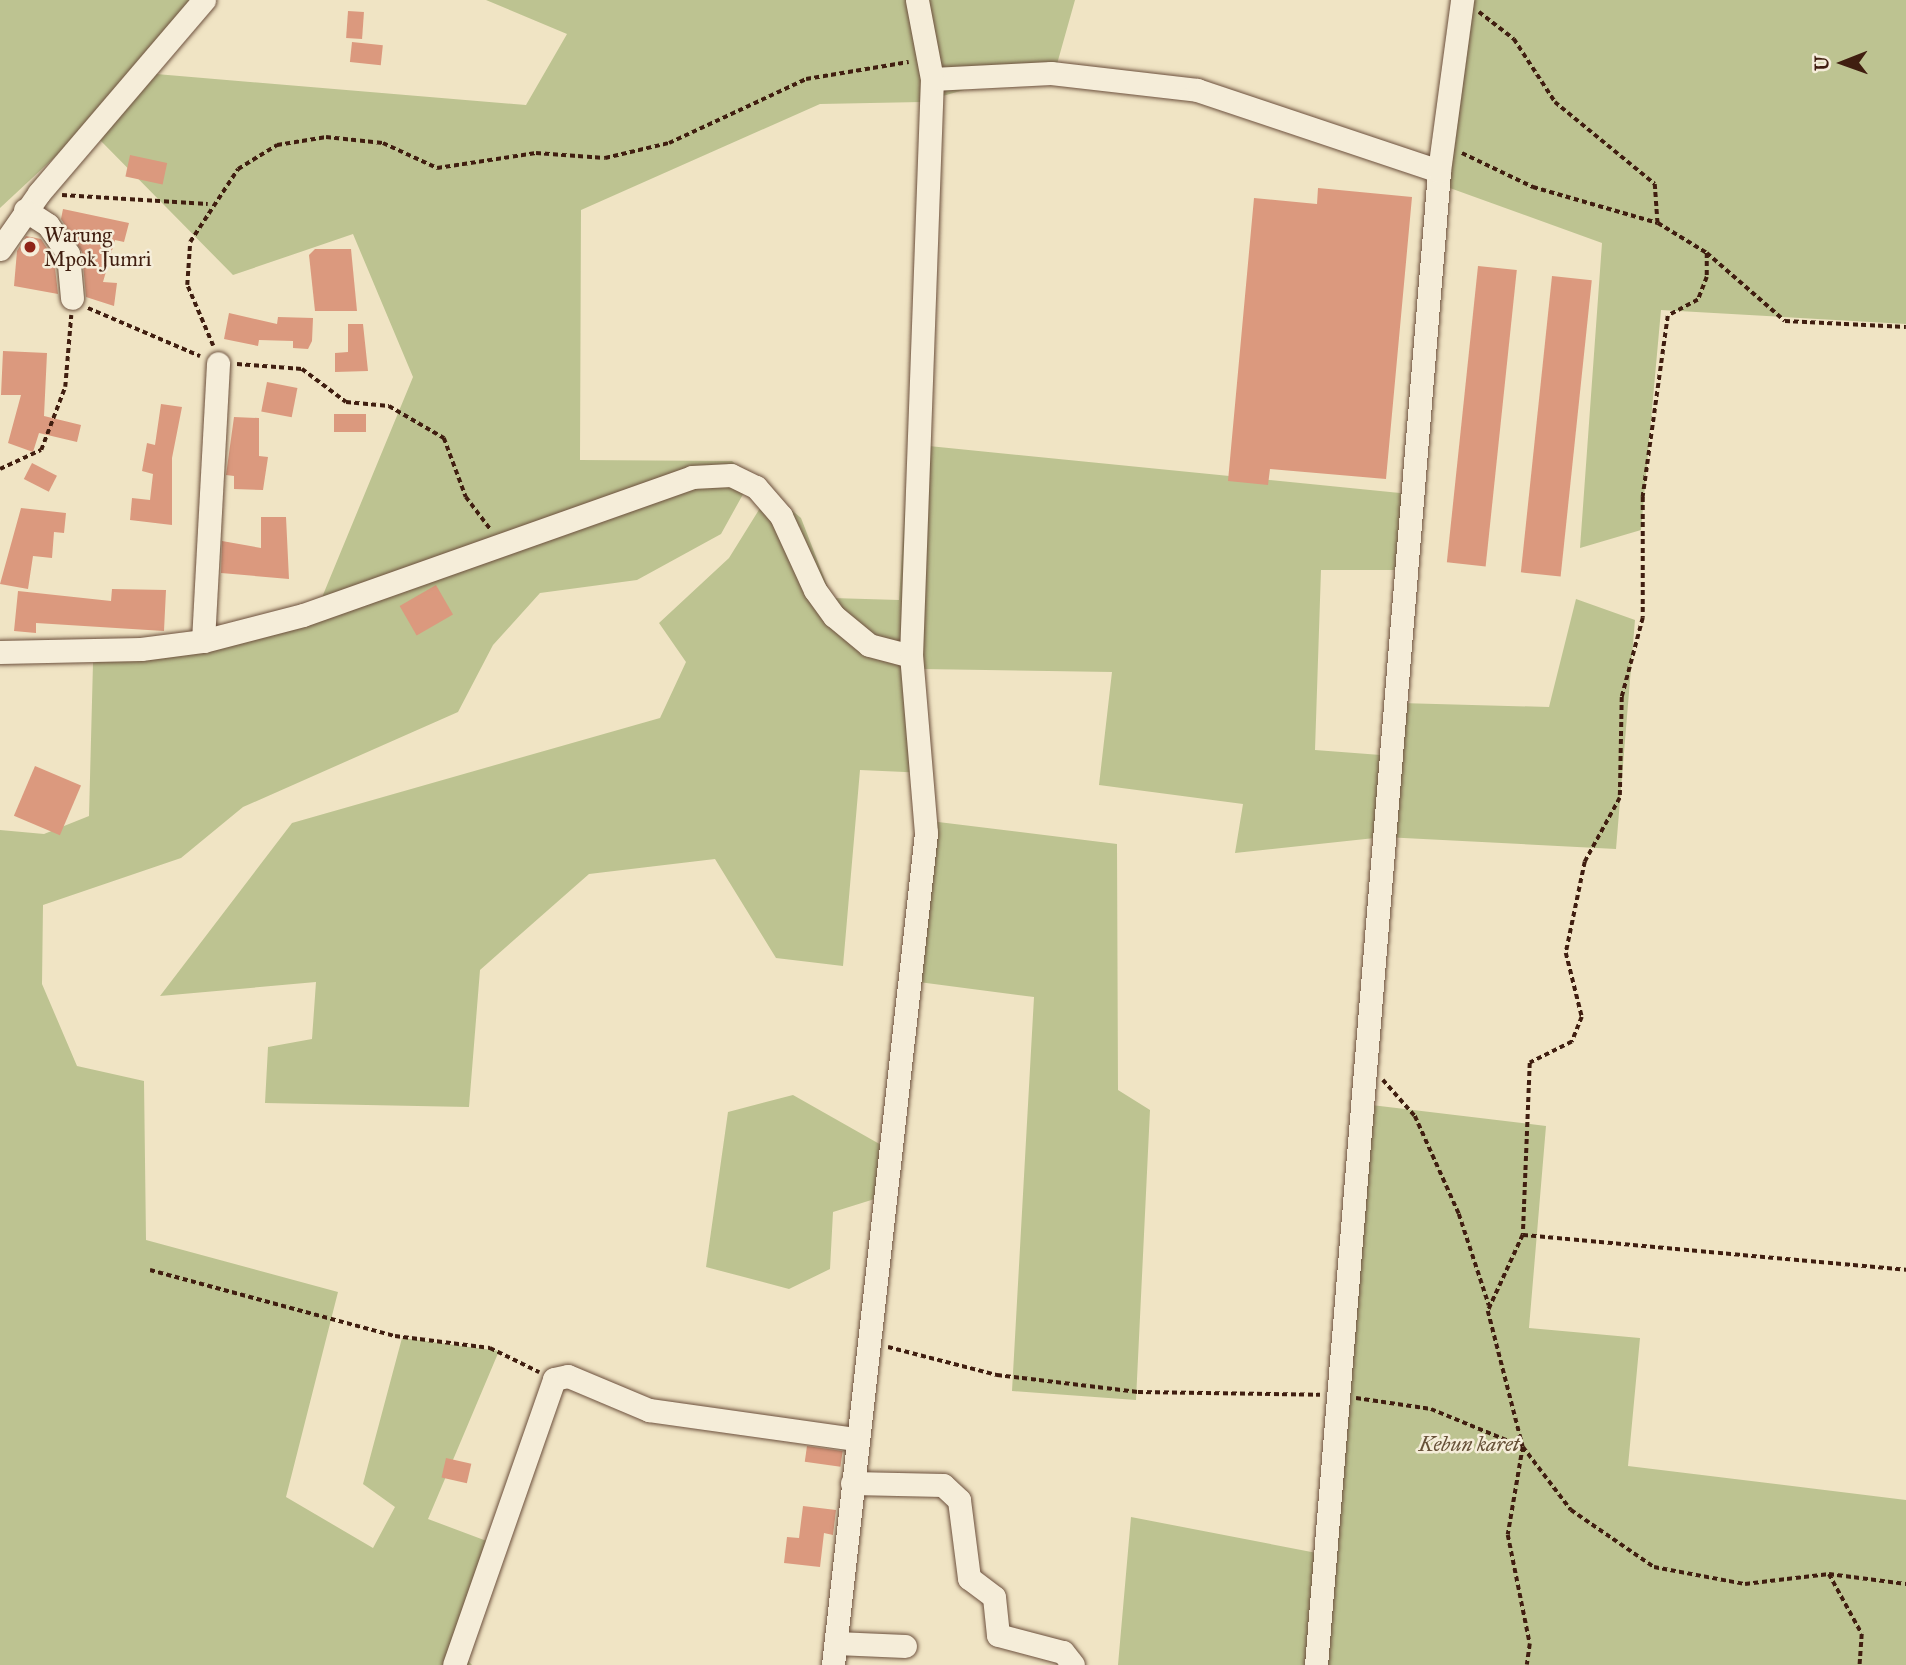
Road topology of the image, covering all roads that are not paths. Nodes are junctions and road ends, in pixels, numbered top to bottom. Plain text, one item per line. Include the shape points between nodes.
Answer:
1 (204, 0) edge
2 (917, 0) edge
3 (1467, 4) edge
4 (931, 69) junction
5 (1439, 171) junction
6 (32, 202) junction
7 (0, 249) edge
8 (72, 298) road end
9 (218, 363) road end
10 (203, 641) junction
11 (0, 652) edge
12 (911, 656) junction
13 (856, 1439) junction
14 (852, 1483) junction
15 (905, 1646) dead end
16 (835, 1654) edge
17 (453, 1665) edge
18 (1073, 1665) edge
19 (1316, 1665) edge

1 - 6 street
2 - 4 street
3 - 5 street
4 - 5 street via 1051,73 1197,90
4 - 12 street
5 - 19 street via 1369,1064
6 - 7 street
6 - 8 street via 68,254
9 - 10 street
10 - 11 street via 141,649
10 - 12 street via 303,615 692,477 732,475 757,487 781,516 834,616 870,645
12 - 13 street via 926,834
13 - 14 street
13 - 17 street via 649,1409 568,1376 554,1379
14 - 16 street
14 - 18 street via 943,1485 959,1500 969,1578 994,1597 998,1635 1063,1652
15 - 16 street

